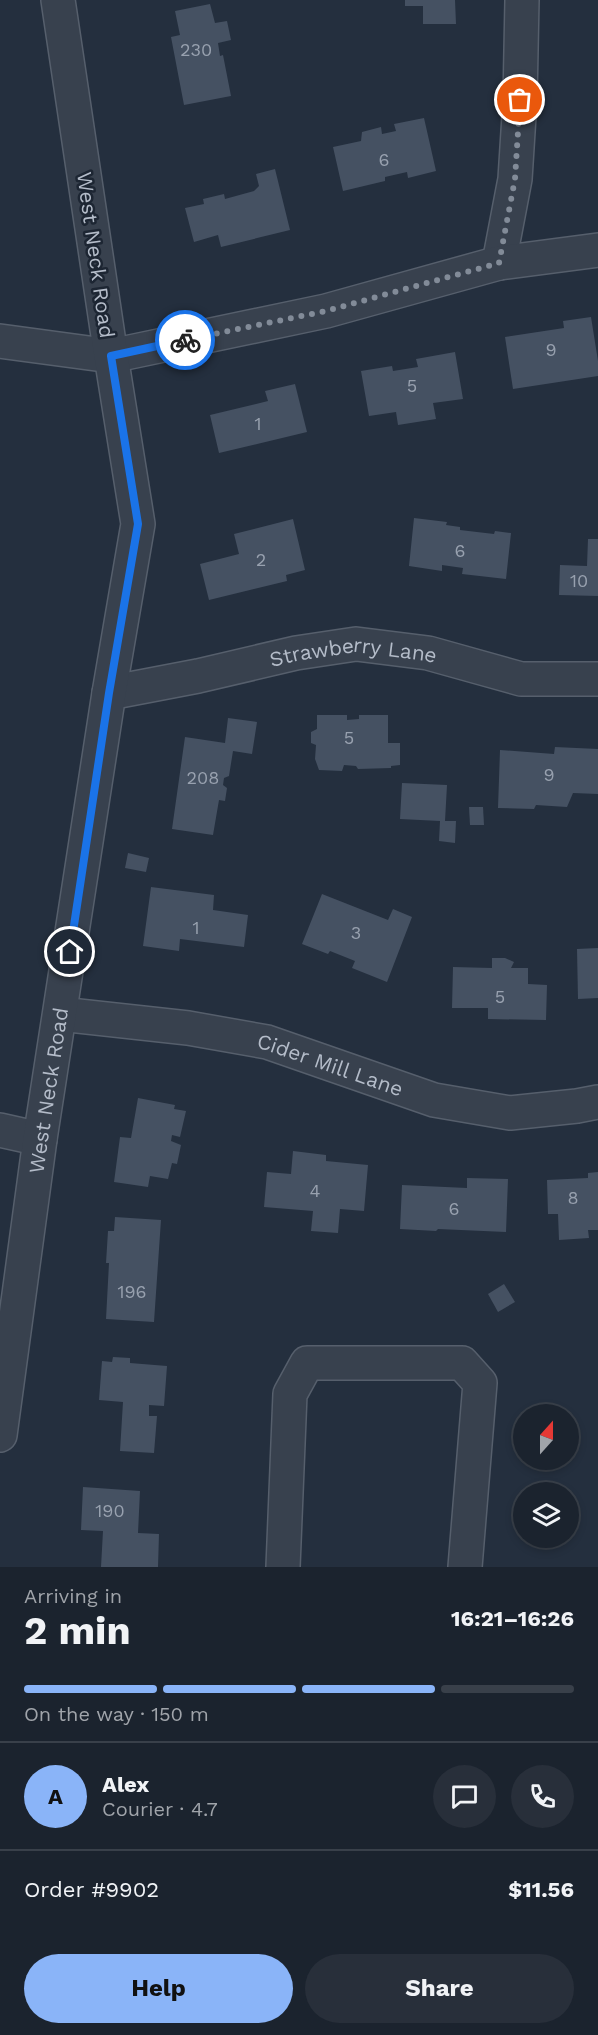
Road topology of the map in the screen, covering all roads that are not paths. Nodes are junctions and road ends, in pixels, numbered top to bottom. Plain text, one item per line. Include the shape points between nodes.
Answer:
1 (58, 0) edge
2 (522, 0) edge
3 (598, 250) edge
4 (499, 263) junction
5 (0, 341) edge
6 (111, 356) junction
7 (598, 679) edge
8 (109, 693) junction
9 (60, 1014) junction
10 (598, 1102) edge
11 (0, 1130) edge
12 (40, 1139) junction
13 (0, 1435) edge
14 (283, 1567) edge
15 (465, 1567) edge

1 - 6 street, West Neck Road
2 - 4 street via 515,179
3 - 4 street
4 - 6 street via 326,311
5 - 6 street
6 - 8 street, West Neck Road via 138,524
7 - 8 street, Strawberry Lane via 521,680 428,653 356,645 296,653
8 - 9 street, West Neck Road
9 - 10 street, Cider Mill Lane via 188,1028 267,1042 434,1100 510,1113
9 - 12 street, West Neck Road
11 - 12 street
12 - 13 street, West Neck Road
14 - 15 street via 290,1394 307,1363 462,1363 480,1383

